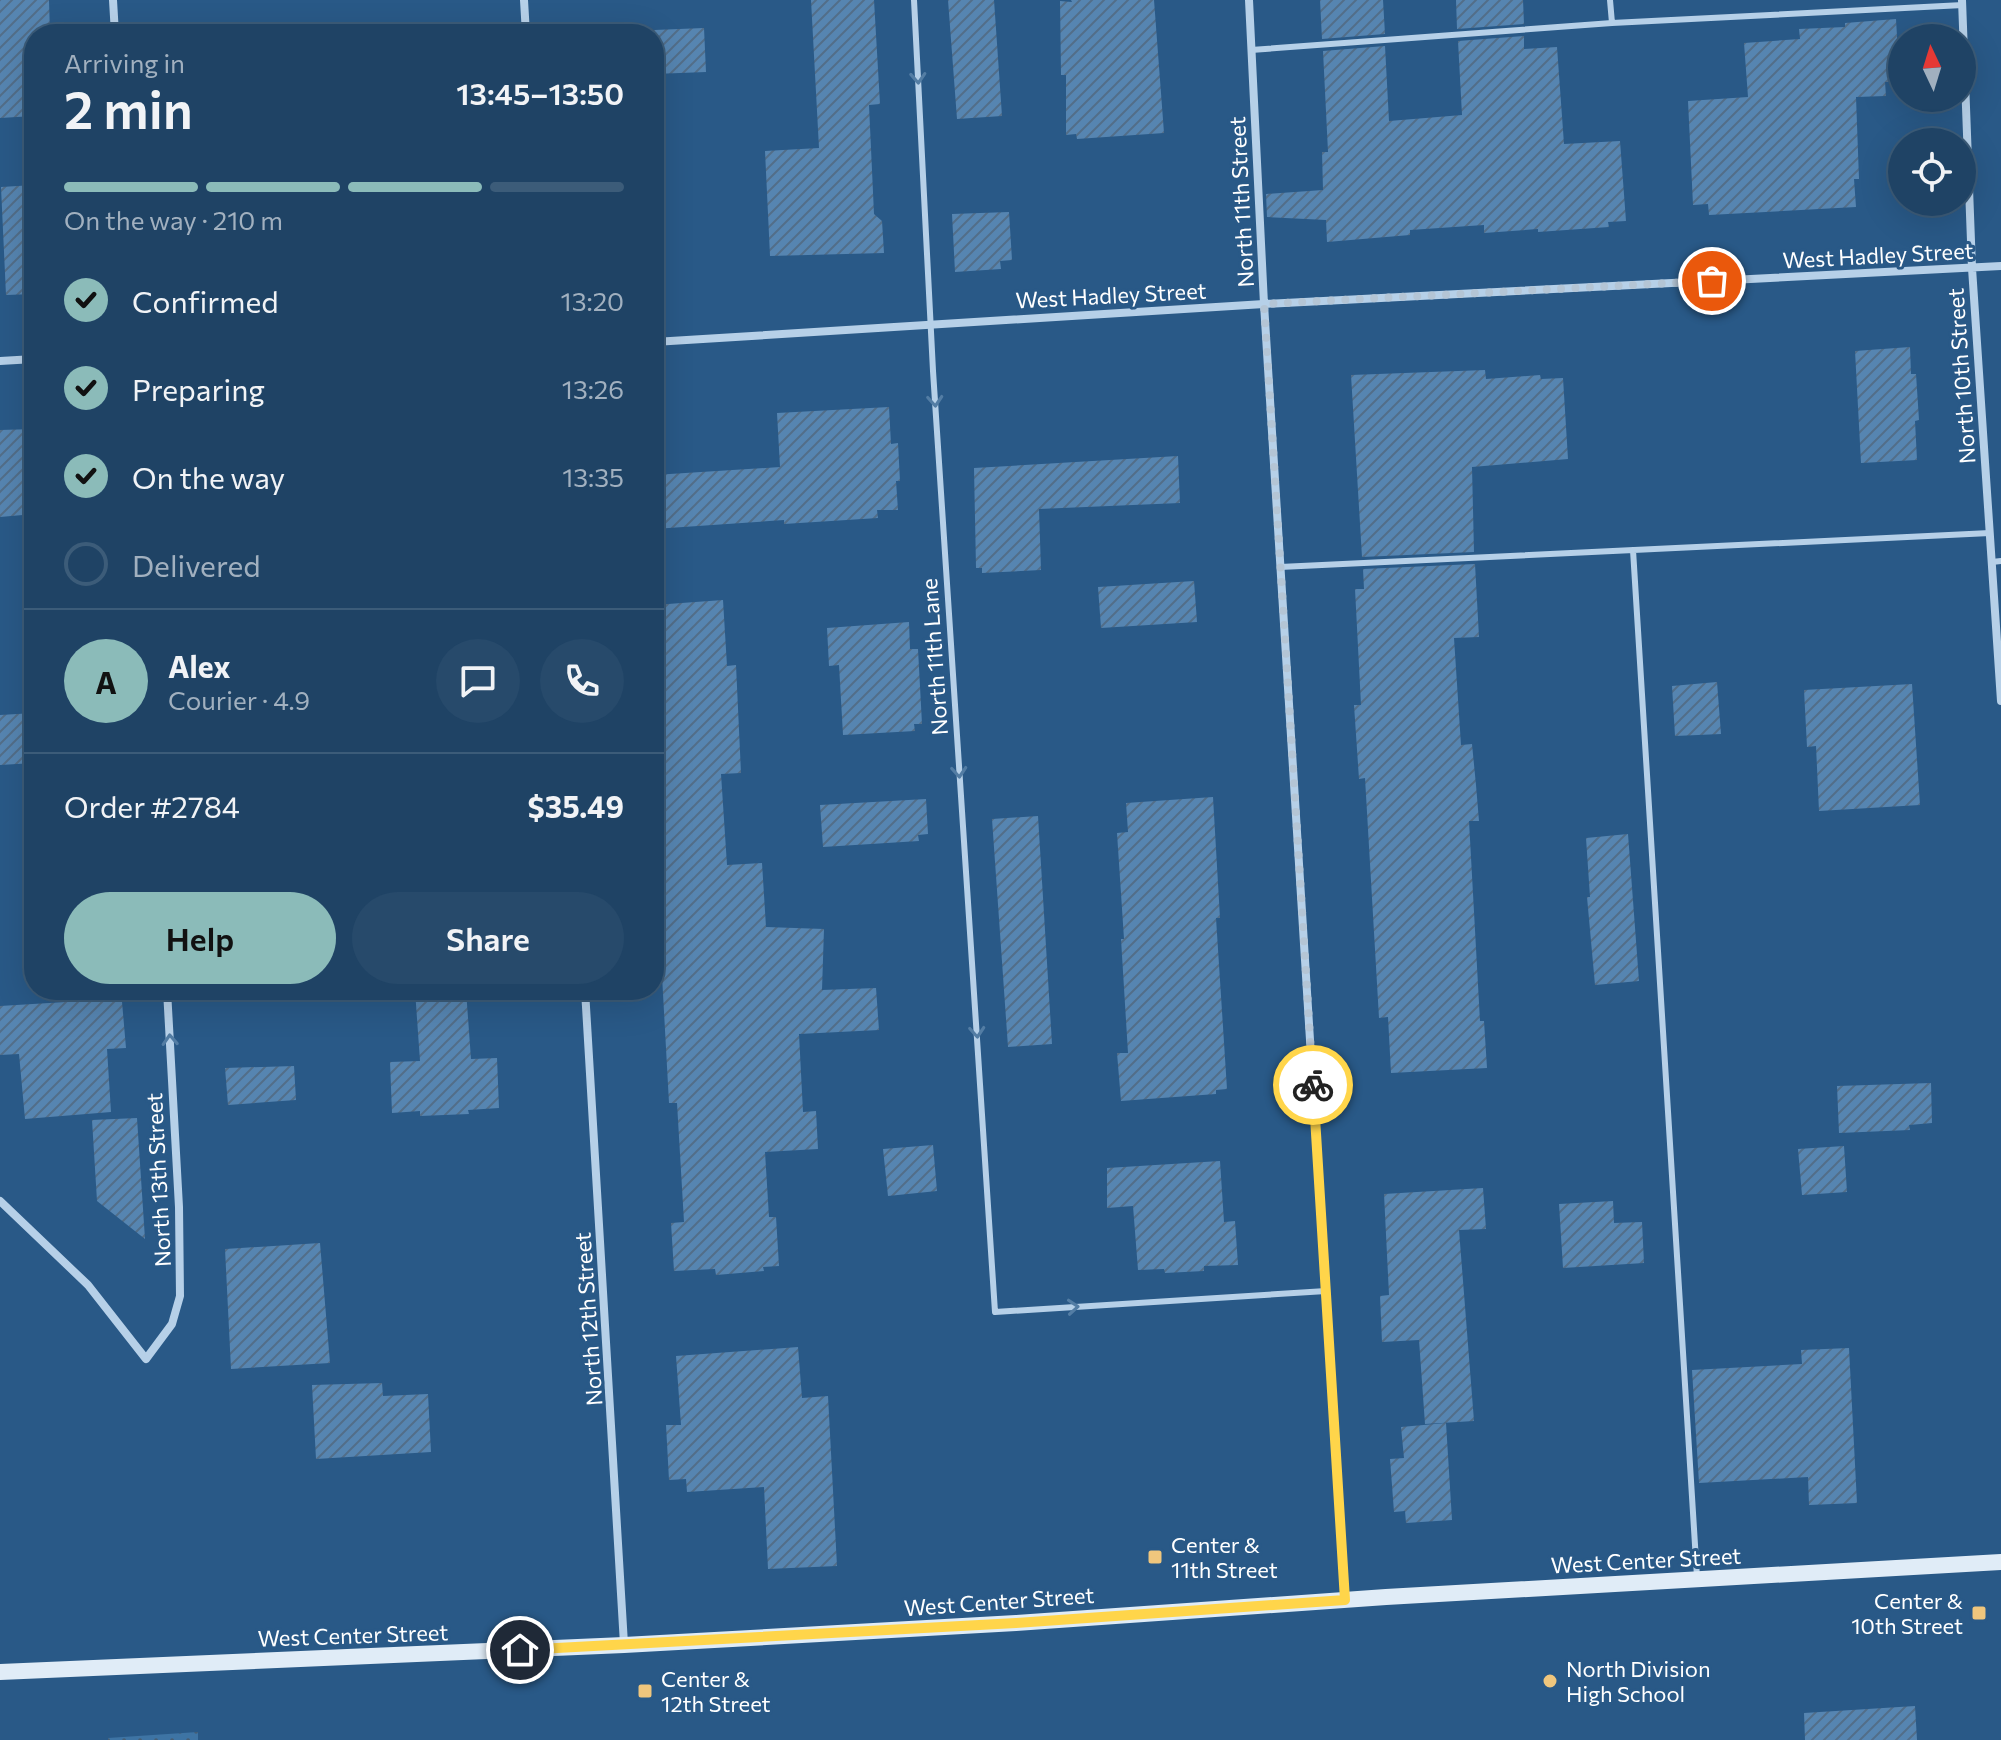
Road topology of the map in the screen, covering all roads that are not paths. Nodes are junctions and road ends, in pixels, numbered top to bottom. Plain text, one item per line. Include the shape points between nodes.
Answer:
1 (113, 0) edge
2 (524, 0) edge
3 (914, 0) edge
4 (1249, 0) edge
5 (1610, 0) edge
6 (1962, 2) edge
7 (1612, 23) junction
8 (114, 24) edge
9 (525, 24) edge
10 (1251, 50) junction
11 (2001, 266) edge
12 (1972, 268) junction
13 (1264, 304) junction
14 (930, 323) junction
15 (664, 341) edge
16 (24, 360) edge
17 (0, 361) edge
18 (1990, 533) junction
19 (1633, 550) junction
20 (1996, 561) edge
21 (1280, 567) junction
22 (2001, 701) edge
23 (168, 1000) edge
24 (586, 1000) edge
25 (0, 1201) edge
26 (1326, 1291) junction
27 (2001, 1562) edge
28 (1698, 1579) junction
29 (1345, 1600) junction
30 (624, 1645) junction
31 (0, 1672) edge

1 - 8 street
2 - 9 street
3 -> 14 lane, North 11th Lane
4 - 10 street, North 11th Street
5 - 7 lane
6 - 7 lane
6 - 12 street, North 10th Street
7 - 10 lane
10 - 13 street, North 11th Street
11 - 12 street, West Hadley Street
12 - 13 street, West Hadley Street
12 - 18 street, North 10th Street
13 - 14 street, West Hadley Street
13 - 21 street, North 11th Street
14 - 15 street, West Hadley Street
14 -> 26 lane, North 11th Lane via 995,1312
16 - 17 street
18 - 19 lane
18 - 20 street, North 10th Street
19 - 21 lane
19 - 28 lane
20 - 22 street, North 10th Street
21 - 26 street, North 11th Street
25 -> 23 street, North 13th Street via 88,1285 146,1359 172,1324 180,1296
24 - 30 street, North 12th Street
26 - 29 street, North 11th Street
27 - 28 street, West Center Street
28 - 29 street, West Center Street
29 - 30 street, West Center Street
30 - 31 street, West Center Street

